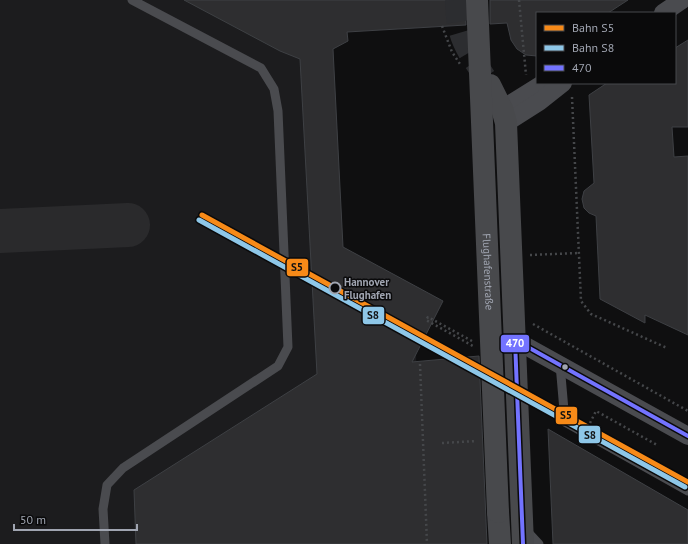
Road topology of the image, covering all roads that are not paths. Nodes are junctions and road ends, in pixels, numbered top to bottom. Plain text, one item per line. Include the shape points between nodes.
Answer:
1 (132, 0) edge
2 (477, 0) edge
3 (682, 0) edge
4 (664, 12) edge
5 (543, 84) edge
6 (490, 85) tunnel mouth
7 (567, 88) edge
8 (504, 116) junction
9 (515, 340) junction
10 (560, 364) junction
11 (688, 436) edge
12 (688, 491) edge
13 (523, 535) edge
14 (105, 544) edge
15 (500, 544) edge
16 (539, 544) edge

1 - 14 lane via 261,68 274,89 278,110 288,347 278,366 123,468 107,485 103,509
2 - 15 main road, Flughafenstraße, bridge
3 - 4 street
5 - 8 street
6 - 8 main road
7 - 8 street
8 - 9 main road
9 - 10 street
9 - 13 main road
10 - 11 street
10 - 12 lane via 565,422
13 - 16 lane

